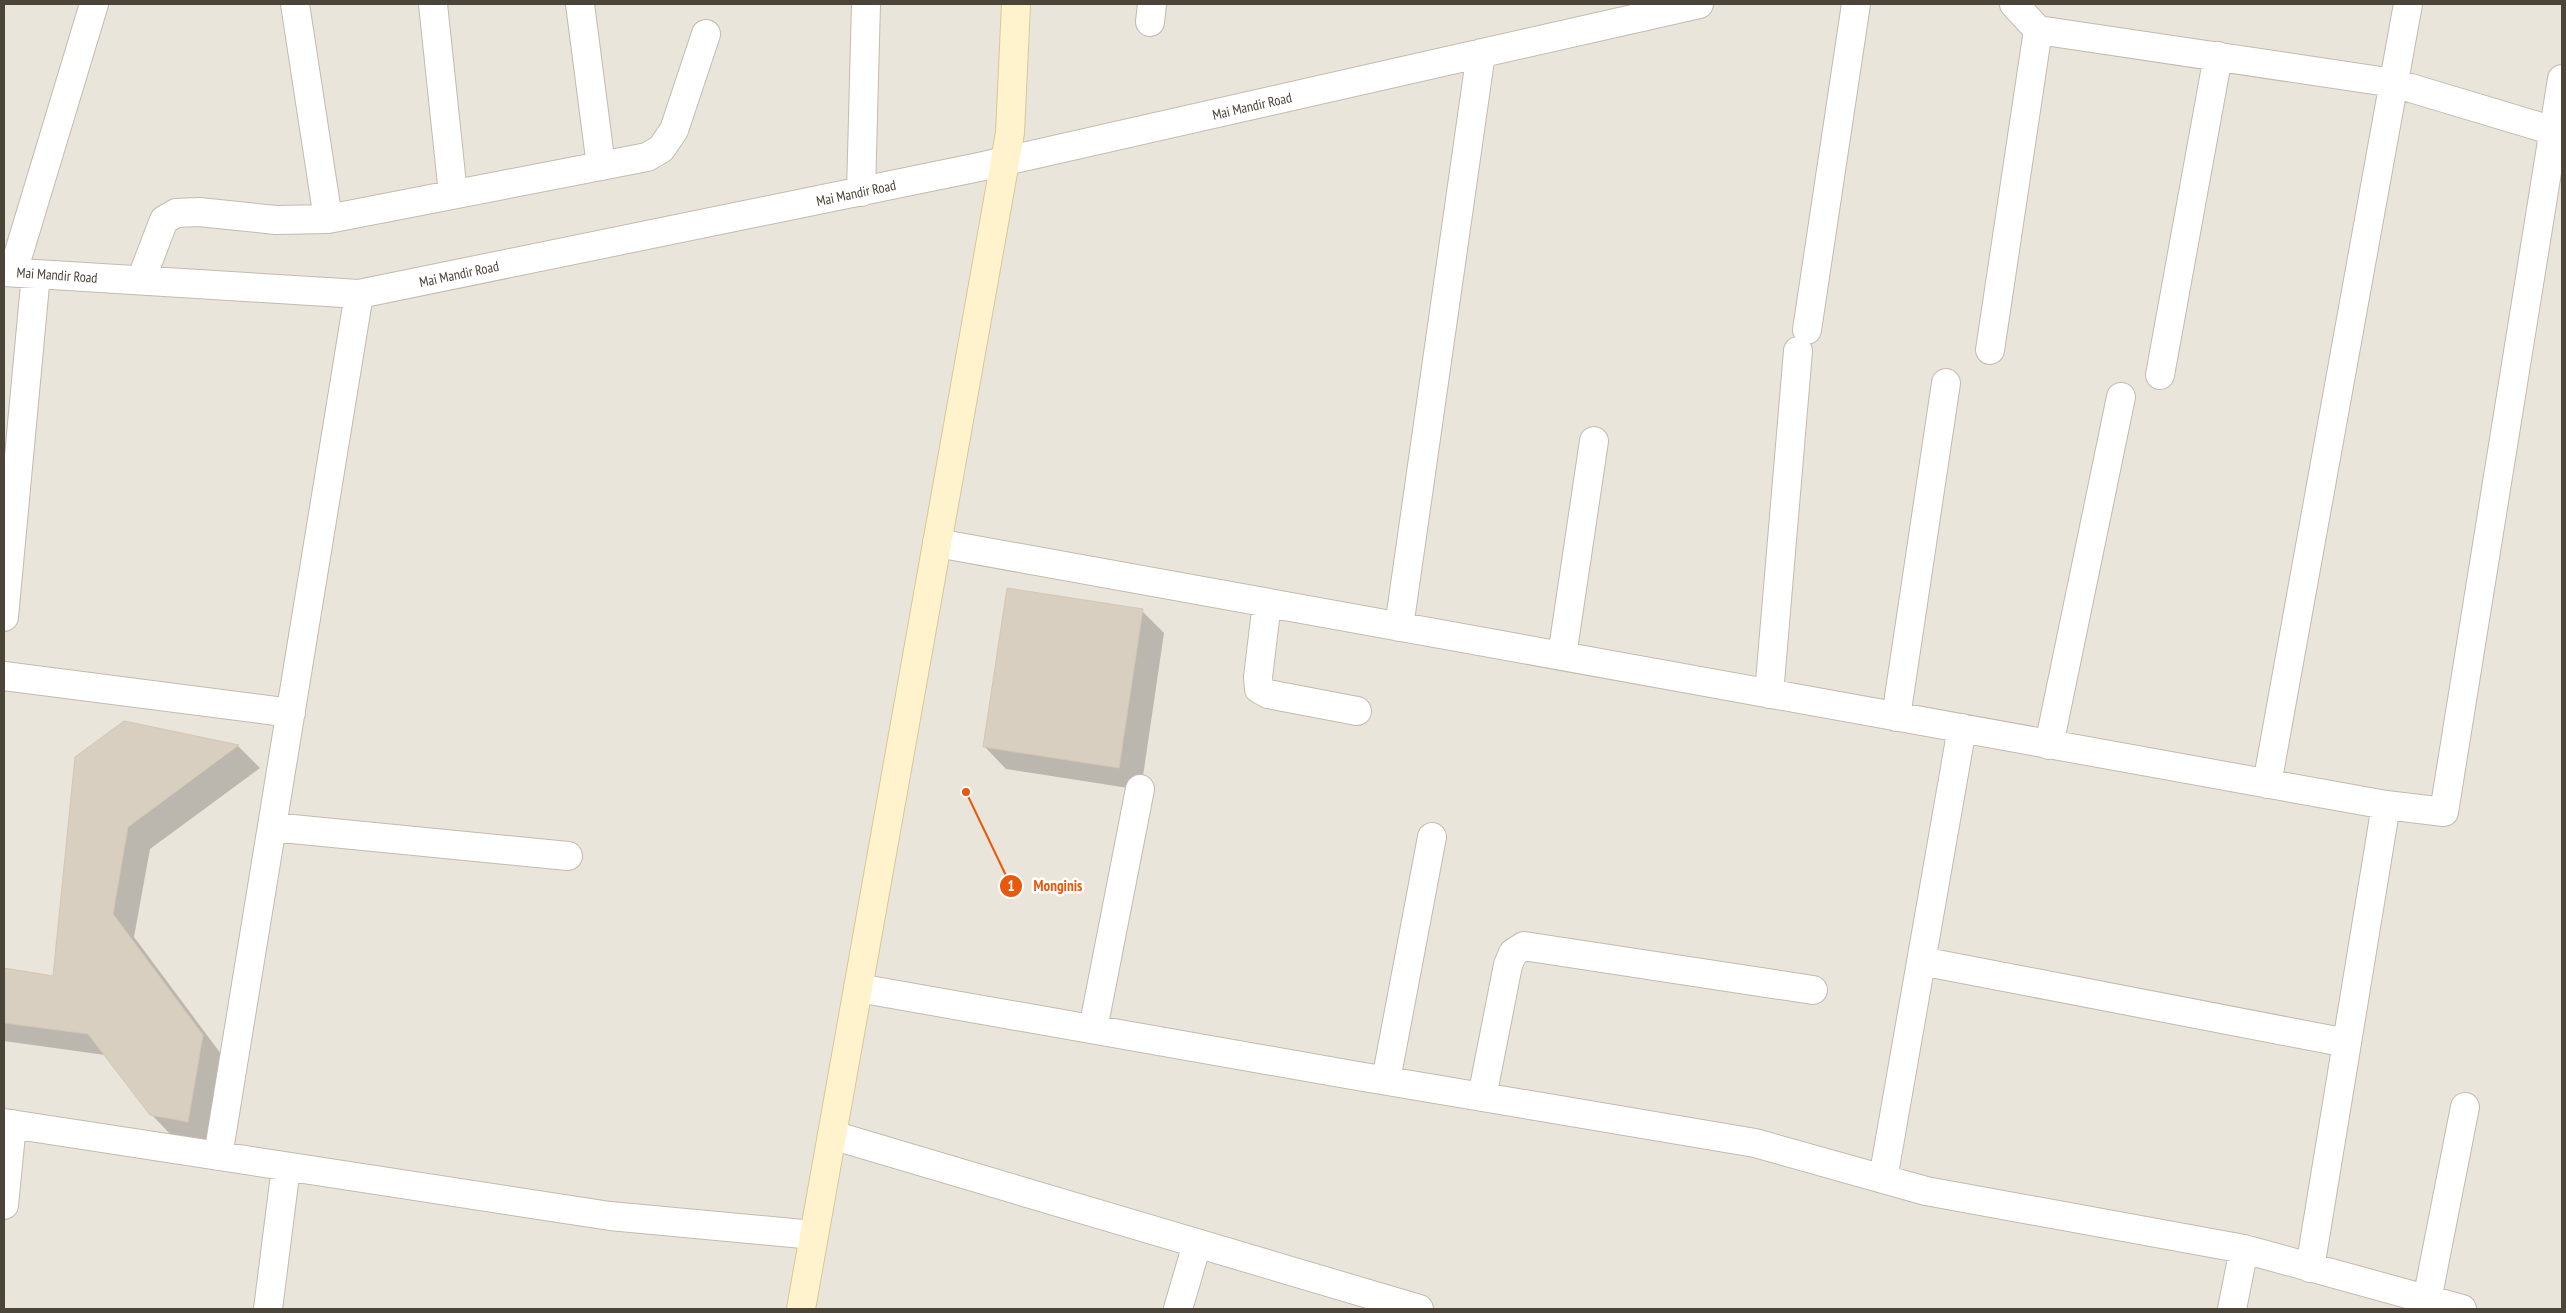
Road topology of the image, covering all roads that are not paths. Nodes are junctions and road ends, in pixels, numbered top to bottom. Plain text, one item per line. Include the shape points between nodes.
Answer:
1 (94, 4) edge
2 (295, 4) edge
3 (433, 4) edge
4 (580, 4) edge
5 (866, 4) edge
6 (1016, 4) edge
7 (1699, 4) edge
8 (1856, 4) edge
9 (2014, 4) edge
10 (2408, 4) edge
11 (2038, 30) junction
12 (706, 34) dead end
13 (1481, 53) junction
14 (2218, 56) junction
15 (2562, 79) edge
16 (2394, 82) junction
17 (2554, 130) junction
18 (1005, 162) junction
19 (601, 166) junction
20 (861, 192) junction
21 (452, 194) junction
22 (328, 219) junction
23 (18, 272) edge
24 (141, 280) junction
25 (359, 294) junction
26 (1990, 350) dead end
27 (2160, 375) dead end
28 (1946, 383) dead end
29 (2121, 397) dead end
30 (1594, 441) dead end
31 (937, 543) junction
32 (1267, 603) junction
33 (4, 617) edge
34 (1399, 627) junction
35 (1562, 656) junction
36 (4, 676) edge
37 (1769, 694) junction
38 (1357, 711) dead end
39 (291, 713) junction
40 (1896, 717) junction
41 (1962, 728) junction
42 (2049, 744) junction
43 (2266, 784) junction
44 (1140, 789) dead end
45 (2386, 805) junction
46 (272, 827) junction
47 (1432, 838) dead end
48 (568, 856) dead end
49 (1921, 961) junction
50 (858, 988) junction
51 (1813, 990) dead end
52 (1093, 1029) junction
53 (2347, 1043) junction
54 (1386, 1080) junction
55 (1482, 1097) junction
56 (2465, 1107) dead end
57 (8, 1123) edge
58 (832, 1135) junction
59 (218, 1156) junction
60 (286, 1166) junction
61 (1883, 1179) junction
62 (4, 1205) edge
63 (814, 1235) junction
64 (1197, 1244) junction
65 (2244, 1249) junction
66 (2310, 1268) junction
67 (2427, 1300) junction
68 (268, 1309) edge
69 (801, 1309) edge
70 (1178, 1309) edge
71 (1420, 1309) edge
72 (2232, 1309) edge
73 (2462, 1309) edge

1 - 23 street
2 - 22 street
3 - 21 street
4 - 19 street
5 - 20 street
6 - 18 main road via 1010,133
7 - 13 street, Mai Mandir Road
8 - 37 street via 1802,341
9 - 11 street
10 - 16 street
11 - 14 street
11 - 26 street
12 - 19 street via 674,130 661,149 647,157
13 - 18 street, Mai Mandir Road
13 - 34 street
14 - 16 street
14 - 27 street
15 - 17 street
16 - 17 street
16 - 43 street
17 - 45 street via 2444,812
18 - 20 street, Mai Mandir Road
18 - 31 main road
19 - 21 street
20 - 25 street, Mai Mandir Road
21 - 22 street
22 - 24 street via 276,220 199,212 176,213 164,220
23 - 24 street, Mai Mandir Road
23 - 33 street
24 - 25 street, Mai Mandir Road
25 - 39 street
28 - 40 street
29 - 42 street
30 - 35 street
31 - 32 street
31 - 50 main road
32 - 34 street
32 - 38 street via 1259,689 1268,694
34 - 35 street
35 - 37 street
36 - 39 street
37 - 40 street
39 - 46 street
40 - 41 street
41 - 42 street
41 - 49 street
42 - 43 street
43 - 45 street
44 - 52 street
45 - 53 street
46 - 48 street
46 - 59 street
47 - 54 street
49 - 53 street
49 - 61 street
50 - 52 street
50 - 58 main road
51 - 55 street via 1524,946 1513,953 1508,966
52 - 54 street
53 - 66 street
54 - 55 street
55 - 61 street via 1755,1143
56 - 67 street
57 - 59 street
57 - 62 street
58 - 63 main road
58 - 64 street
59 - 60 street
60 - 63 street via 610,1216
60 - 68 street
61 - 65 street via 1926,1192
63 - 69 main road
64 - 70 street
64 - 71 street
65 - 66 street
65 - 72 street
66 - 67 street
67 - 73 street

